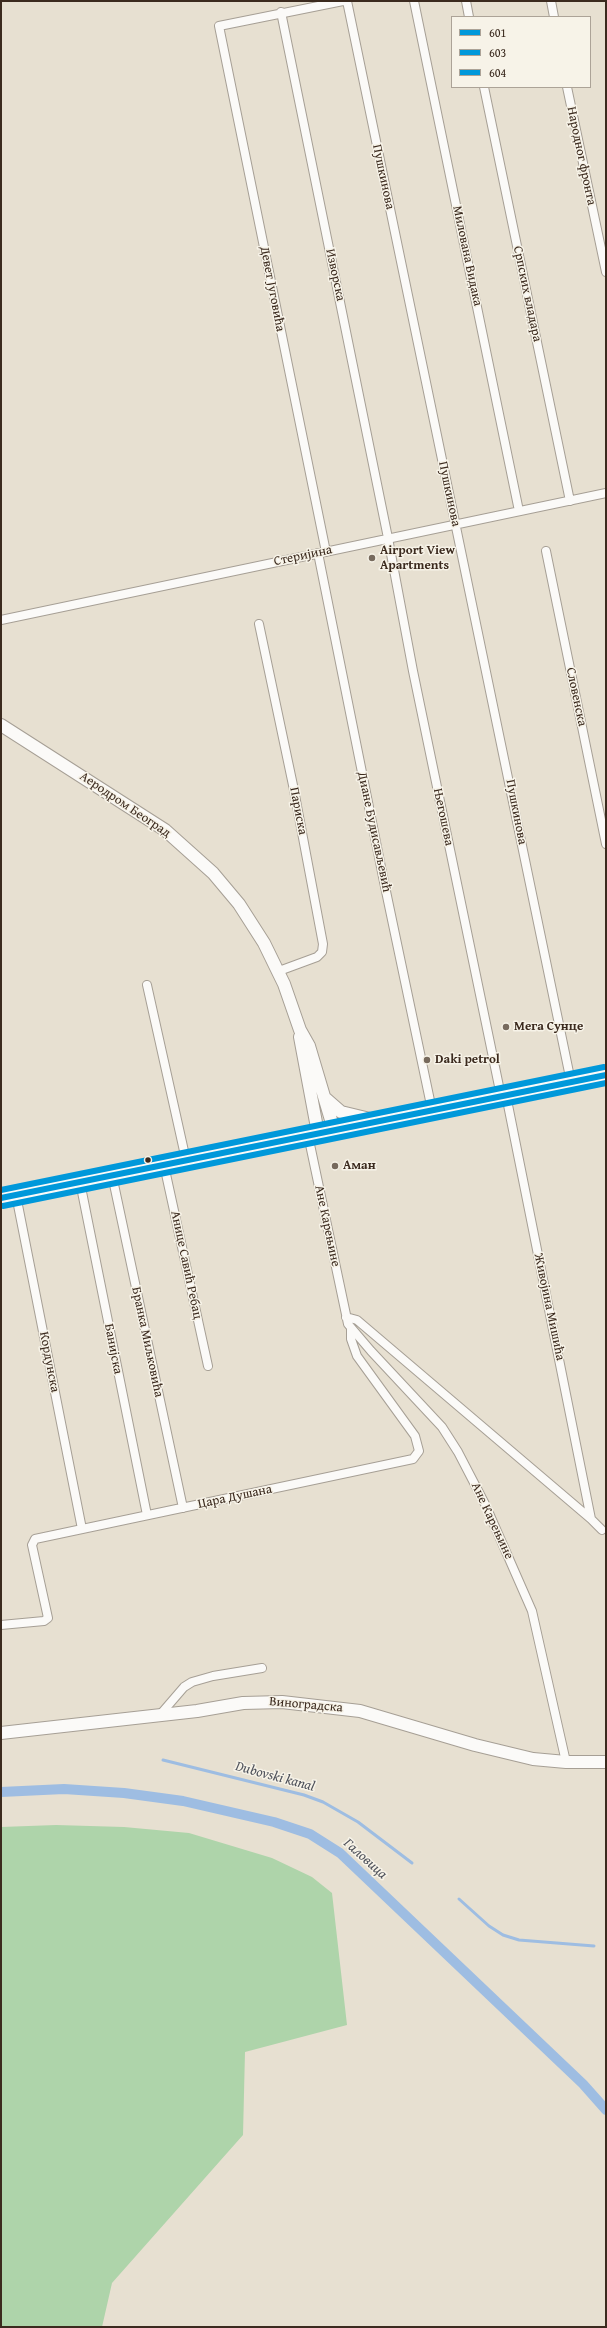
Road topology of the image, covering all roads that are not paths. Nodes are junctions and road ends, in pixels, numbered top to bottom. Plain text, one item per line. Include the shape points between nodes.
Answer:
1 (343, 1) edge
2 (347, 1) edge
3 (414, 1) edge
4 (466, 1) edge
5 (550, 1) edge
6 (281, 12) junction
7 (469, 16) edge
8 (554, 16) edge
9 (484, 88) edge
10 (567, 88) edge
11 (606, 272) edge
12 (606, 493) edge
13 (570, 501) junction
14 (519, 511) junction
15 (456, 524) junction
16 (388, 538) junction
17 (546, 551) dead end
18 (322, 552) junction
19 (1, 620) edge
20 (259, 624) dead end
21 (1, 725) edge
22 (606, 844) edge
23 (279, 971) junction
24 (147, 985) dead end
25 (300, 1030) junction
26 (606, 1075) edge
27 (571, 1082) junction
28 (504, 1096) junction
29 (325, 1098) junction
30 (432, 1110) junction
31 (378, 1121) junction
32 (334, 1130) junction
33 (313, 1134) junction
34 (186, 1160) junction
35 (164, 1165) junction
36 (112, 1175) junction
37 (80, 1182) junction
38 (16, 1195) junction
39 (1, 1198) edge
40 (346, 1317) junction
41 (351, 1329) junction
42 (208, 1366) dead end
43 (183, 1508) junction
44 (147, 1516) junction
45 (591, 1519) junction
46 (82, 1529) junction
47 (602, 1530) dead end
48 (1, 1625) edge
49 (262, 1668) dead end
50 (160, 1716) junction
51 (1, 1733) edge
52 (566, 1762) junction
53 (606, 1762) edge

1 - 6 street
2 - 15 street, Пушкинова
3 - 14 street, Милована Видака
4 - 7 street
5 - 8 street
6 - 16 street, Изворска
6 - 18 street, Девет Југовића via 219,26
9 - 13 street, Српских владара
10 - 11 street, Народног фронта
12 - 13 street, Стеријина
13 - 14 street, Стеријина
14 - 15 street, Стеријина
15 - 16 street, Стеријина
15 - 27 street, Пушкинова
16 - 18 street, Стеријина
16 - 28 street, Његошева via 413,671
17 - 22 street, Словенска
18 - 19 street, Стеријина
18 - 30 street, Диане Будисављевић via 383,877
20 - 23 street, Париска via 323,944 322,952 317,957
21 - 23 street, Аеродром Београд via 148,817 186,848 213,873 239,904
23 - 25 street, Аеродром Београд
24 - 34 street
25 - 29 street, Аеродром Београд via 309,1046
25 - 33 street, Аеродром Београд
26 - 27 street
27 - 28 street
28 - 30 street
28 - 45 street, Живојина Мишића
29 - 31 street via 346,1114
29 - 32 street, Аеродром Београд
30 - 31 street
31 - 32 street
32 - 33 street
33 - 34 street
33 - 40 street, Ане Карењине
34 - 35 street
35 - 36 street
35 - 42 street, Анице Савић Ребац
36 - 37 street
36 - 43 street, Бранка Миљковића
37 - 38 street
37 - 44 street, Банијска
38 - 39 street
38 - 46 street, Кордунска
40 - 41 street, Ане Карењине
40 - 45 street via 358,1320
41 - 43 street, Цара Душана via 351,1339 358,1356 415,1436 418,1443 417,1455 407,1462
41 - 52 street, Ане Карењине via 442,1427 485,1504 532,1611
43 - 44 street, Цара Душана
44 - 46 street, Цара Душана
45 - 47 street
46 - 48 street, Цара Душана via 33,1541 48,1619
49 - 50 street via 192,1682 184,1687
50 - 51 street, Виноградска
50 - 52 street, Виноградска via 252,1702 329,1706 382,1717 475,1746
52 - 53 street, Виноградска

